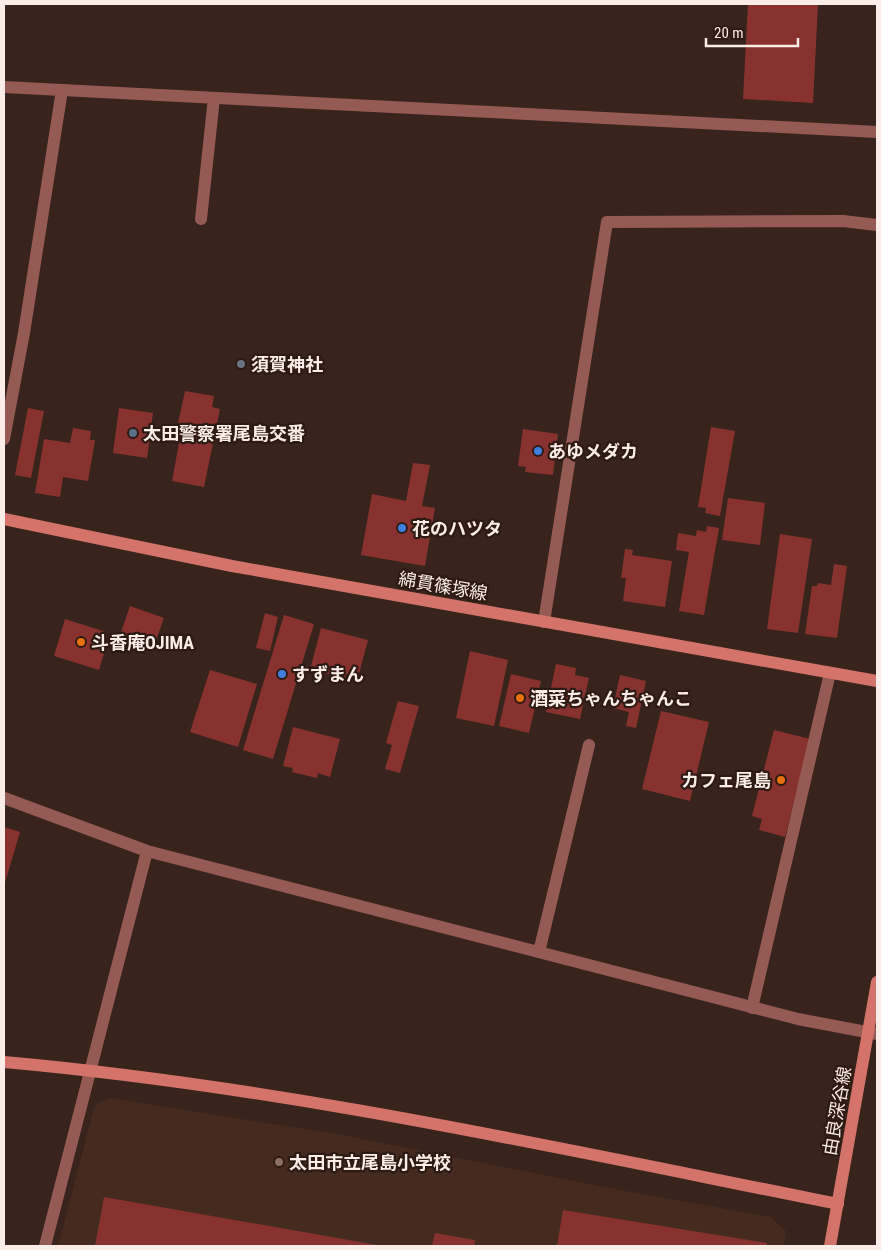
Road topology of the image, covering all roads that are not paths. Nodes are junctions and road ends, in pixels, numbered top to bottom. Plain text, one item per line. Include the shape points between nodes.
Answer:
1 (4, 87) edge
2 (62, 90) junction
3 (214, 98) junction
4 (877, 132) edge
5 (201, 219) dead end
6 (877, 225) edge
7 (4, 439) edge
8 (4, 519) edge
9 (544, 622) junction
10 (830, 673) junction
11 (877, 681) edge
12 (589, 745) dead end
13 (4, 798) edge
14 (147, 851) junction
15 (539, 952) junction
16 (877, 982) edge
17 (752, 1008) junction
18 (873, 1033) edge
19 (4, 1062) edge
20 (90, 1070) junction
21 (838, 1204) junction
22 (45, 1246) edge
23 (830, 1246) edge

1 - 2 street
2 - 3 street
2 - 7 street
3 - 4 street
3 - 5 street
6 - 9 street via 843,221 607,222
8 - 9 main road, 綿貫篠塚線 via 218,564
9 - 10 main road, 綿貫篠塚線
10 - 11 main road, 綿貫篠塚線
10 - 17 street
12 - 15 street
13 - 14 street
14 - 15 street
14 - 20 street
15 - 17 street
16 - 18 main road, 由良深谷線
17 - 18 street
18 - 21 main road, 由良深谷線
19 - 20 main road
20 - 21 main road via 277,1096
20 - 22 street
21 - 23 main road, 由良深谷線

